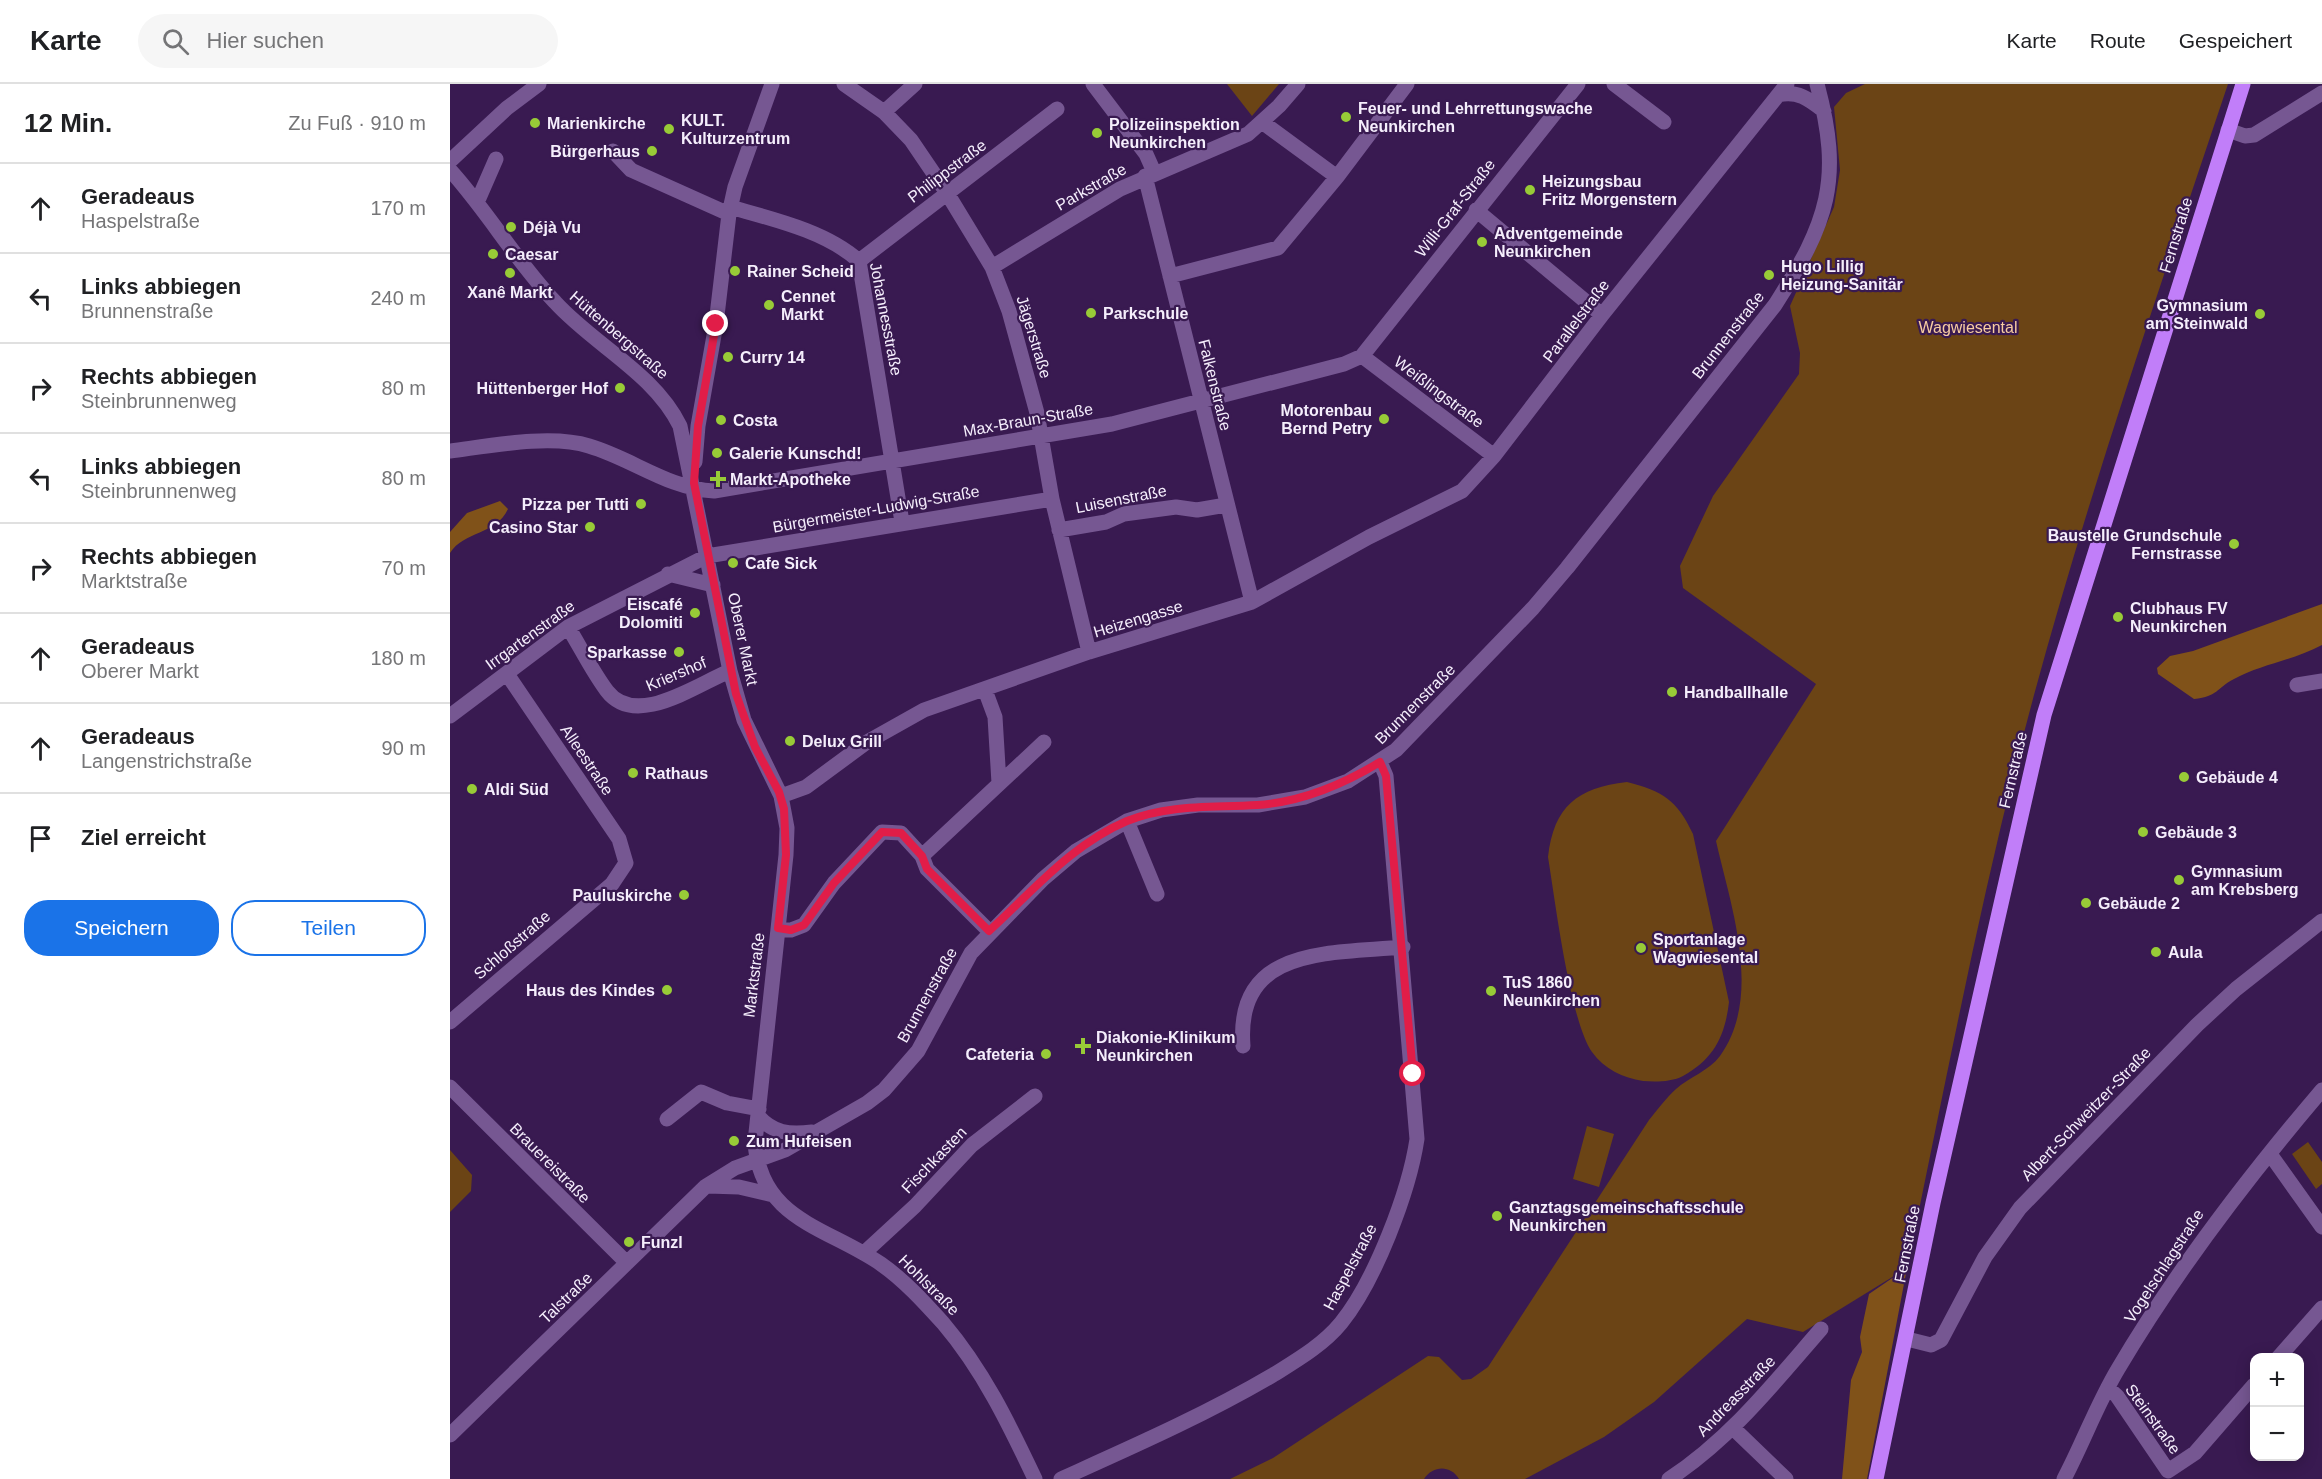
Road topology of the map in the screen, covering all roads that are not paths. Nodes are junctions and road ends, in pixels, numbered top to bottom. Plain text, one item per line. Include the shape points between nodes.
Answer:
1 (539, 84) edge
2 (772, 84) edge
3 (844, 84) edge
4 (915, 84) edge
5 (1093, 84) edge
6 (1298, 84) edge
7 (1407, 84) edge
8 (1578, 84) edge
9 (1614, 84) edge
10 (1817, 84) edge
11 (2242, 84) edge
12 (1782, 90) edge
13 (2322, 93) edge
14 (1057, 109) dead end
15 (1824, 111) junction
16 (884, 112) junction
17 (1262, 122) junction
18 (1664, 122) dead end
19 (2228, 130) junction
20 (613, 151) dead end
21 (496, 159) dead end
22 (450, 161) edge
23 (450, 170) edge
24 (1150, 174) junction
25 (1337, 177) junction
26 (947, 193) junction
27 (479, 198) dead end
28 (1476, 210) junction
29 (729, 211) junction
30 (859, 261) junction
31 (992, 267) junction
32 (1170, 276) junction
33 (1602, 315) junction
34 (1362, 356) junction
35 (1202, 402) junction
36 (670, 406) junction
37 (702, 406) junction
38 (1042, 437) junction
39 (450, 451) edge
40 (1494, 456) junction
41 (892, 461) junction
42 (694, 487) junction
43 (1052, 499) junction
44 (1226, 505) junction
45 (903, 522) junction
46 (1059, 530) junction
47 (707, 556) junction
48 (668, 574) junction
49 (713, 585) junction
50 (1252, 602) junction
51 (568, 627) junction
52 (1089, 652) junction
53 (730, 671) junction
54 (507, 674) junction
55 (2322, 681) edge
56 (2297, 685) dead end
57 (985, 690) junction
58 (450, 716) edge
59 (1044, 742) dead end
60 (1380, 762) junction
61 (999, 783) junction
62 (781, 796) junction
63 (1127, 821) junction
64 (922, 856) junction
65 (624, 871) joint
66 (1157, 894) dead end
67 (2322, 921) edge
68 (778, 928) junction
69 (989, 931) junction
70 (1403, 947) junction
71 (450, 1022) edge
72 (1243, 1046) dead end
73 (450, 1087) edge
74 (2322, 1090) edge
75 (1035, 1096) dead end
76 (758, 1112) junction
77 (667, 1119) dead end
78 (820, 1131) junction
79 (2270, 1154) junction
80 (756, 1159) junction
81 (706, 1186) junction
82 (773, 1196) junction
83 (2322, 1227) edge
84 (864, 1253) junction
85 (627, 1263) junction
86 (2322, 1308) edge
87 (1821, 1329) dead end
88 (1907, 1339) junction
89 (2282, 1353) edge
90 (2108, 1388) junction
91 (2250, 1390) edge
92 (1733, 1428) junction
93 (450, 1435) edge
94 (1035, 1479) edge
95 (1061, 1479) edge
96 (1670, 1479) edge
97 (1786, 1479) edge
98 (1876, 1479) edge
99 (2064, 1479) edge

1 - 22 street
2 - 29 street
3 - 16 street, Jägerstraße
4 - 16 street
5 - 24 street, Falkenstraße via 1146,154
6 - 17 street, Parkstraße
7 - 25 street
8 - 28 street, Willi-Graf-Straße
9 - 18 street
10 - 15 street, Brunnenstraße
11 - 19 main road, Fernstraße
12 - 15 street, Parallelstraße via 1810,99
12 - 33 street, Parallelstraße
13 - 19 street via 2254,135
14 - 26 street, Philippstraße
15 - 60 street, Brunnenstraße via 1832,168 1826,201 1812,241 1776,305 1533,608
16 - 26 street, Jägerstraße via 911,140
17 - 24 street, Parkstraße via 1239,138
17 - 25 street
19 - 88 main road, Fernstraße via 2044,715 1956,1098
20 - 29 street, Johannesstraße via 631,170
21 - 27 street
23 - 36 street, Hüttenbergstraße via 555,303
24 - 31 street, Parkstraße
24 - 32 street, Falkenstraße
25 - 32 street via 1278,248
26 - 30 street, Philippstraße
26 - 31 street, Jägerstraße
28 - 33 street
28 - 34 street, Willi-Graf-Straße
29 - 30 street, Johannesstraße via 806,232 848,251
29 - 37 street
30 - 41 street, Johannesstraße
31 - 38 street, Jägerstraße via 1016,335
32 - 35 street, Falkenstraße
33 - 40 street, Parallelstraße
34 - 35 street, Max-Braun-Straße
34 - 40 street, Weißlingstraße
35 - 38 street, Max-Braun-Straße
35 - 44 street, Falkenstraße
36 - 37 street
36 - 42 street, Hüttenbergstraße via 680,426
37 - 42 street
38 - 41 street, Max-Braun-Straße
38 - 43 street, Jägerstraße
39 - 42 street via 542,442 585,444 680,486
40 - 50 street, Heizengasse via 1475,479 1446,501 1369,537
41 - 42 street, Max-Braun-Straße via 768,484 714,491
41 - 45 street, Johannesstraße
42 - 47 street, Oberer Markt
43 - 45 street, Bürgermeister-Ludwig-Straße
43 - 46 street, Jägerstraße
44 - 46 street, Luisenstraße via 1134,513
44 - 50 street, Falkenstraße
45 - 47 street, Bürgermeister-Ludwig-Straße
46 - 52 street, Jägerstraße
47 - 48 street, Irrgartenstraße
47 - 49 street, Oberer Markt
48 - 49 street
48 - 51 street, Irrgartenstraße
49 - 53 street, Oberer Markt
50 - 52 street, Heizengasse
51 - 53 street, Kriershof via 608,692 628,706 650,706 671,699
51 - 54 street, Irrgartenstraße
52 - 57 street, Heizengasse
53 - 62 street, Oberer Markt via 744,720
54 - 58 street, Irrgartenstraße
54 - 65 street, Alleestraße via 619,839 625,855
55 - 56 street
57 - 61 street via 995,717
57 - 62 street, Heizengasse via 910,717 867,742 806,787
59 - 61 street
60 - 63 street, Brunnenstraße via 1348,781 1305,797 1258,805 1179,808
60 - 70 street, Haspelstraße via 1386,776
61 - 64 street
62 - 68 street, Marktstraße via 787,828
63 - 66 street
63 - 69 street, Brunnenstraße via 1077,851
64 - 68 street via 901,833 882,832 834,883 804,925 791,930
64 - 69 street via 927,869
65 - 71 street, Schloßstraße
67 - 88 street, Albert-Schweitzer-Straße via 2197,1025 2020,1208 1985,1257 1941,1340 1931,1345
68 - 76 street, Marktstraße
69 - 78 street, Brunnenstraße via 964,963 918,1052 900,1074 867,1103
70 - 72 street via 1306,956 1286,962 1260,983 1250,999 1242,1031
70 - 95 street, Haspelstraße via 1417,1122 1413,1164 1378,1257 1342,1323 1301,1358 1242,1393
73 - 85 street, Brauereistraße
74 - 79 street, Vogelschlagstraße
75 - 84 street, Fischkasten via 972,1145
76 - 77 street via 701,1092
76 - 78 street, Brunnenstraße via 772,1130
76 - 80 street, Marktstraße
78 - 80 street, Brunnenstraße via 785,1150
79 - 83 street
79 - 90 street, Vogelschlagstraße via 2223,1209
80 - 81 street, Talstraße
80 - 82 street, Hohlstraße
81 - 82 street via 739,1187
81 - 85 street, Talstraße
82 - 84 street, Hohlstraße via 809,1224
84 - 94 street, Hohlstraße via 901,1280 964,1350 1004,1413
85 - 93 street, Talstraße
86 - 89 street
87 - 92 street, Andreasstraße
88 - 98 main road, Fernstraße
90 - 91 street, Steinstraße via 2168,1471 2195,1452
90 - 99 street, Vogelschlagstraße
92 - 96 street, Andreasstraße
92 - 97 street

